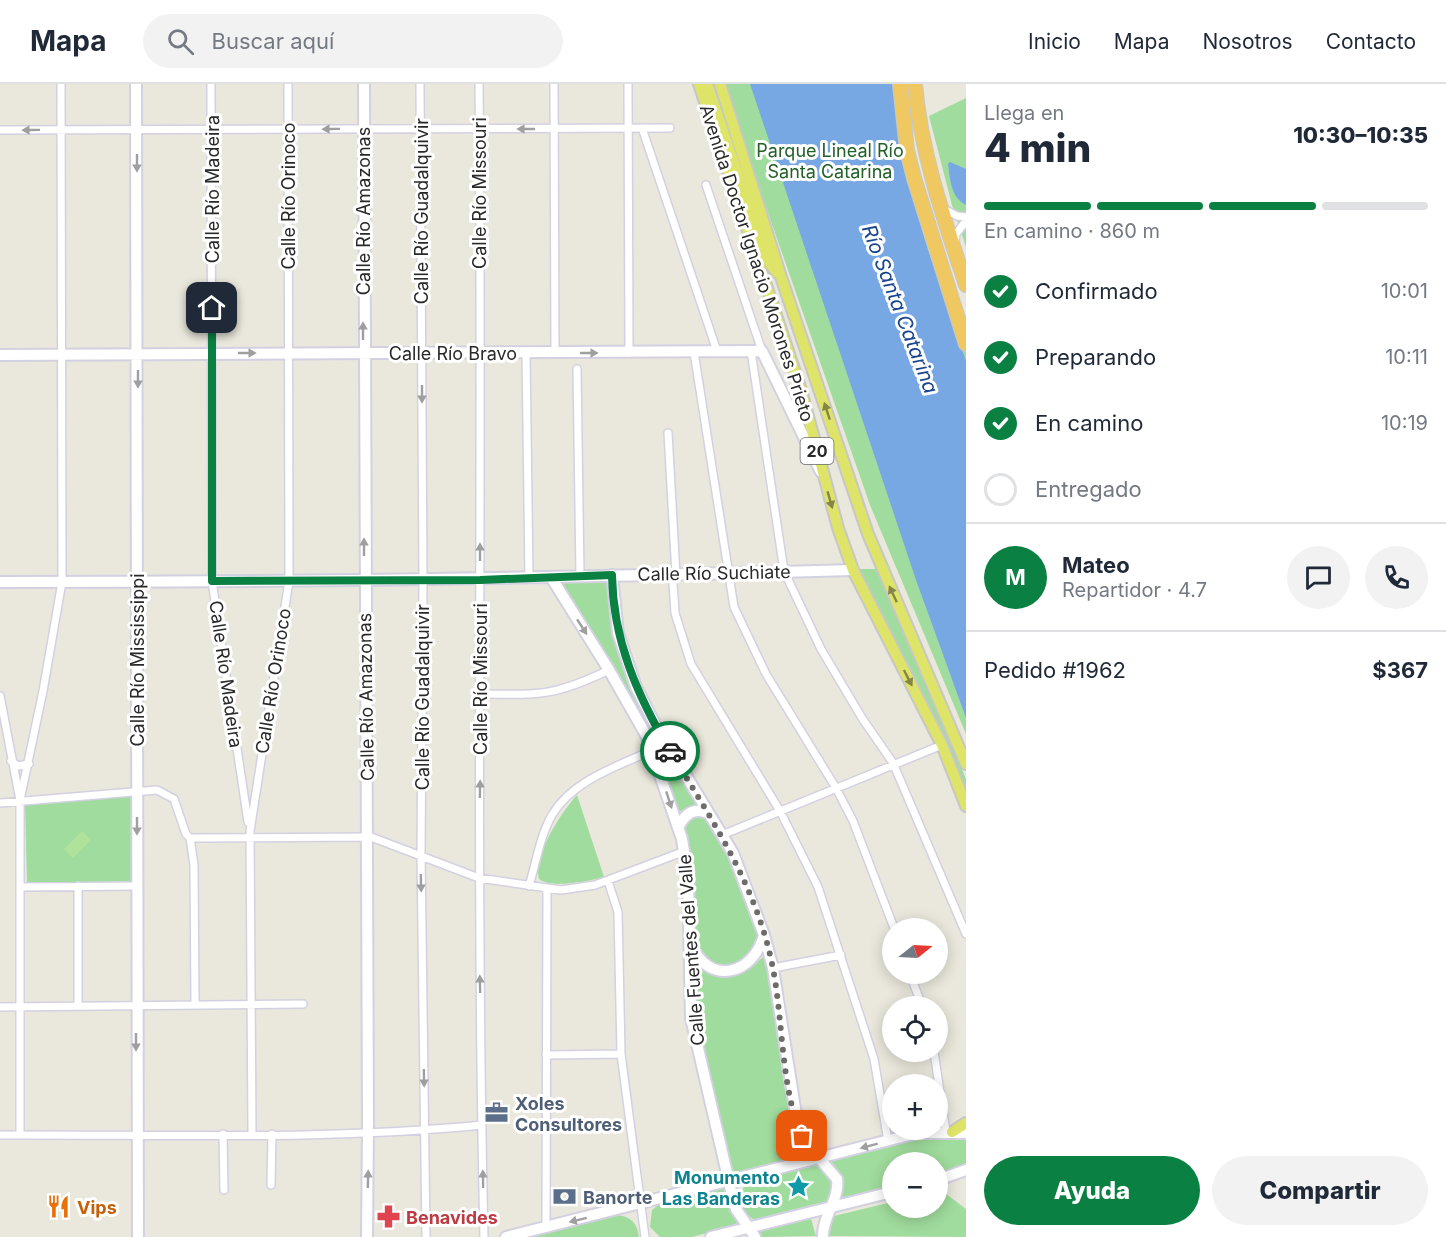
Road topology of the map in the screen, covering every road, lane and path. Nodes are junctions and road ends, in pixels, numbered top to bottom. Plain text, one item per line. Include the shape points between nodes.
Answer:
1 (60, 84) edge
2 (136, 84) edge
3 (211, 84) edge
4 (288, 84) edge
5 (364, 84) edge
6 (420, 84) edge
7 (479, 84) edge
8 (554, 84) edge
9 (627, 84) edge
10 (699, 84) edge
11 (708, 84) edge
12 (720, 84) edge
13 (900, 84) edge
14 (915, 84) edge
15 (363, 128) junction
16 (627, 128) junction
17 (642, 128) junction
18 (670, 128) dead end
19 (421, 129) junction
20 (479, 129) junction
21 (554, 129) junction
22 (0, 130) edge
23 (60, 130) junction
24 (137, 130) junction
25 (211, 130) junction
26 (288, 130) junction
27 (706, 185) dead end
28 (940, 207) junction
29 (966, 219) edge
30 (953, 247) junction
31 (781, 277) junction
32 (966, 285) edge
33 (966, 344) edge
34 (717, 351) junction
35 (757, 351) junction
36 (363, 352) junction
37 (422, 352) junction
38 (480, 352) junction
39 (555, 352) junction
40 (694, 352) junction
41 (287, 353) junction
42 (526, 353) junction
43 (629, 353) junction
44 (62, 354) junction
45 (138, 354) junction
46 (212, 354) junction
47 (0, 355) edge
48 (578, 369) dead end
49 (668, 433) dead end
50 (825, 480) junction
51 (853, 570) junction
52 (784, 572) junction
53 (612, 575) junction
54 (676, 575) junction
55 (728, 575) junction
56 (580, 576) junction
57 (551, 577) junction
58 (529, 578) junction
59 (364, 580) junction
60 (423, 580) junction
61 (480, 580) junction
62 (137, 581) junction
63 (212, 581) junction
64 (289, 581) junction
65 (0, 582) edge
66 (62, 582) junction
67 (609, 670) junction
68 (482, 694) junction
69 (0, 696) edge
70 (657, 728) junction
71 (646, 735) junction
72 (942, 745) junction
73 (653, 750) junction
74 (10, 761) junction
75 (894, 763) junction
76 (29, 764) junction
77 (966, 764) edge
78 (836, 789) junction
79 (137, 791) junction
80 (20, 800) junction
81 (0, 803) edge
82 (966, 806) edge
83 (780, 811) junction
84 (708, 813) junction
85 (678, 828) junction
86 (250, 834) junction
87 (722, 835) junction
88 (189, 837) junction
89 (367, 837) junction
90 (685, 851) junction
91 (421, 854) junction
92 (479, 878) junction
93 (608, 881) junction
94 (21, 886) junction
95 (78, 886) junction
96 (138, 886) junction
97 (529, 886) junction
98 (547, 890) junction
99 (890, 918) edge
100 (966, 934) edge
101 (764, 935) junction
102 (690, 941) junction
103 (841, 955) junction
104 (773, 968) junction
105 (250, 1003) junction
106 (195, 1004) junction
107 (303, 1004) dead end
108 (78, 1005) junction
109 (136, 1005) junction
110 (0, 1007) edge
111 (21, 1007) junction
112 (621, 1054) junction
113 (546, 1056) junction
114 (936, 1062) edge
115 (966, 1123) edge
116 (482, 1125) junction
117 (425, 1131) junction
118 (949, 1132) junction
119 (368, 1133) junction
120 (966, 1133) edge
121 (223, 1134) junction
122 (252, 1134) junction
123 (272, 1134) junction
124 (0, 1135) edge
125 (20, 1135) junction
126 (137, 1135) junction
127 (888, 1141) junction
128 (821, 1159) junction
129 (966, 1170) edge
130 (948, 1176) edge
131 (728, 1181) junction
132 (271, 1185) dead end
133 (224, 1190) dead end
134 (882, 1194) edge
135 (641, 1204) junction
136 (830, 1207) junction
137 (546, 1228) junction
138 (752, 1232) edge
139 (138, 1237) edge
140 (367, 1237) edge
141 (426, 1237) edge
142 (484, 1237) edge
143 (506, 1237) edge
144 (645, 1237) edge
145 (711, 1237) edge
146 (823, 1237) edge

1 - 23 street
2 - 24 street, Calle Río Mississippi
3 - 25 street, Calle Río Madeira
4 - 26 street, Calle Río Orinoco
5 - 15 street, Calle Río Amazonas
6 - 19 street, Calle Río Guadalquivir
7 - 20 street, Calle Río Missouri
8 - 21 street
9 - 16 street
10 - 50 main road, Avenida Doctor Ignacio Morones Prieto / 20 via 801,390
11 - 31 main road via 766,257
12 - 31 main road, Avenida Doctor Ignacio Morones Prieto / 20
13 - 33 highway via 914,178
14 - 28 highway via 922,141
15 - 19 street
15 -> 26 street
36 -> 15 street, Calle Río Amazonas
16 - 17 street
16 - 21 street
16 - 43 street
17 - 18 street
17 - 34 street
19 - 20 street
19 - 37 street, Calle Río Guadalquivir
21 -> 20 street
20 - 38 street, Calle Río Missouri
21 - 39 street
23 -> 22 street
23 - 24 street
23 - 44 street
24 - 25 street
24 -> 45 street, Calle Río Mississippi
25 - 26 street
25 - 46 street, Calle Río Madeira
26 - 41 street, Calle Río Orinoco
27 - 35 street
28 - 29 street
28 - 30 highway
29 - 30 street
30 - 32 highway
77 -> 31 main road, Avenida Doctor Ignacio Morones Prieto / 20 via 868,534
34 - 35 street, Calle Río Bravo
34 - 40 street, Calle Río Bravo
35 - 50 street
35 - 52 street
36 - 37 street, Calle Río Bravo
36 - 41 street, Calle Río Bravo
59 -> 36 street, Calle Río Amazonas
37 - 38 street, Calle Río Bravo
37 -> 60 street, Calle Río Guadalquivir
38 - 42 street, Calle Río Bravo
61 -> 38 street, Calle Río Missouri
39 - 42 street, Calle Río Bravo
39 -> 43 street, Calle Río Bravo
40 - 43 street, Calle Río Bravo
40 - 55 street
46 -> 41 street, Calle Río Bravo
41 - 64 street, Calle Río Orinoco
42 - 58 street
44 - 45 street, Calle Río Bravo
44 - 47 street, Calle Río Bravo
44 - 66 street
45 - 46 street, Calle Río Bravo
45 -> 62 street, Calle Río Mississippi
46 - 63 street, Calle Río Madeira
48 - 56 street
49 - 54 street
50 -> 51 main road, Avenida Doctor Ignacio Morones Prieto / 20
51 - 52 street, Calle Río Suchiate
51 -> 72 main road, Avenida Doctor Ignacio Morones Prieto / 20
52 - 55 street, Calle Río Suchiate
52 - 75 street via 821,649
53 - 54 street, Calle Río Suchiate
53 - 56 street, Calle Río Suchiate
53 - 70 street via 622,648
54 - 55 street, Calle Río Suchiate
54 - 83 street via 675,613 691,664
55 - 78 street via 745,635
56 - 57 street, Calle Río Suchiate
57 - 58 street, Calle Río Suchiate
57 -> 67 street, Calle Fuentes del Valle
58 - 61 street, Calle Río Suchiate
59 - 60 street, Calle Río Suchiate
59 - 64 street, Calle Río Suchiate
59 - 89 street, Calle Río Amazonas
60 - 61 street, Calle Río Suchiate
60 - 91 street, Calle Río Guadalquivir
61 - 68 street, Calle Río Missouri
62 - 63 street, Calle Río Suchiate
62 - 66 street, Calle Río Suchiate
62 - 79 street, Calle Río Mississippi
63 - 64 street, Calle Río Suchiate
63 - 86 street, Calle Río Madeira
64 - 86 street, Calle Río Orinoco
65 - 66 street, Calle Río Suchiate
66 - 76 street
67 - 68 street via 553,693
67 - 71 street, Calle Fuentes del Valle
92 -> 68 street, Calle Río Missouri
69 - 74 street
70 - 71 street via 649,729
70 - 84 street
71 - 73 street, Calle Fuentes del Valle
72 - 75 street
72 - 82 main road, Avenida Doctor Ignacio Morones Prieto / 20
73 -> 85 street, Calle Fuentes del Valle
73 - 97 street via 596,776 563,801 546,828
74 - 76 street via 18,766
74 - 80 street
75 - 78 street
75 - 100 street
76 - 80 street
78 - 83 street
78 - 99 street via 853,821
79 - 80 street
79 - 88 street via 157,790 174,799
79 -> 96 street, Calle Río Mississippi
80 - 81 street
80 - 94 street
83 - 87 street
83 - 103 street via 813,876
84 - 85 street via 698,810 687,814
84 - 87 street
85 - 90 street, Calle Fuentes del Valle
86 - 88 street
86 - 89 street
86 - 105 street, Calle Río Orinoco
87 - 101 street via 744,879
88 - 106 street via 194,866
89 - 91 street
89 - 119 street, Calle Río Amazonas
90 - 93 street
90 - 102 street, Calle Fuentes del Valle
91 - 92 street
91 -> 117 street, Calle Río Guadalquivir
92 - 97 street
116 -> 92 street, Calle Río Missouri
93 - 98 street via 576,890
93 - 112 street via 618,912
94 - 95 street
94 - 111 street
95 - 96 street
95 - 108 street
96 - 109 street, Calle Río Mississippi
97 - 98 street
98 - 113 street
101 - 102 street via 751,961 727,971 710,968 695,953
101 - 104 street
102 - 131 street, Calle Fuentes del Valle via 691,1018
103 - 104 street
103 - 127 street via 874,1059
104 - 128 street via 797,1121 806,1143
105 - 106 street
105 - 107 street
105 - 122 street, Calle Río Orinoco
106 - 109 street
108 - 109 street
108 - 111 street
109 -> 126 street, Calle Río Mississippi
110 - 111 street
111 - 125 street
112 - 113 street
112 - 135 street
113 - 137 street
114 - 118 street
115 - 118 main road
116 - 117 street
142 -> 116 street, Calle Río Missouri
117 - 119 street
117 - 141 street, Calle Río Guadalquivir
118 - 120 street
118 - 127 street
119 - 123 street
140 -> 119 street, Calle Río Amazonas
121 - 122 street
121 - 126 street
121 - 133 street
122 - 123 street
123 - 132 street
124 - 125 street
125 - 126 street
126 - 139 street, Calle Río Mississippi
127 -> 128 street
128 - 131 street
128 - 136 street via 837,1179
129 - 130 street
131 - 135 street
131 - 138 street, Calle Fuentes del Valle via 736,1209
134 - 136 street
135 -> 137 street
135 - 144 street
136 - 138 street
136 - 146 street via 823,1222
137 - 143 street
138 - 145 street

